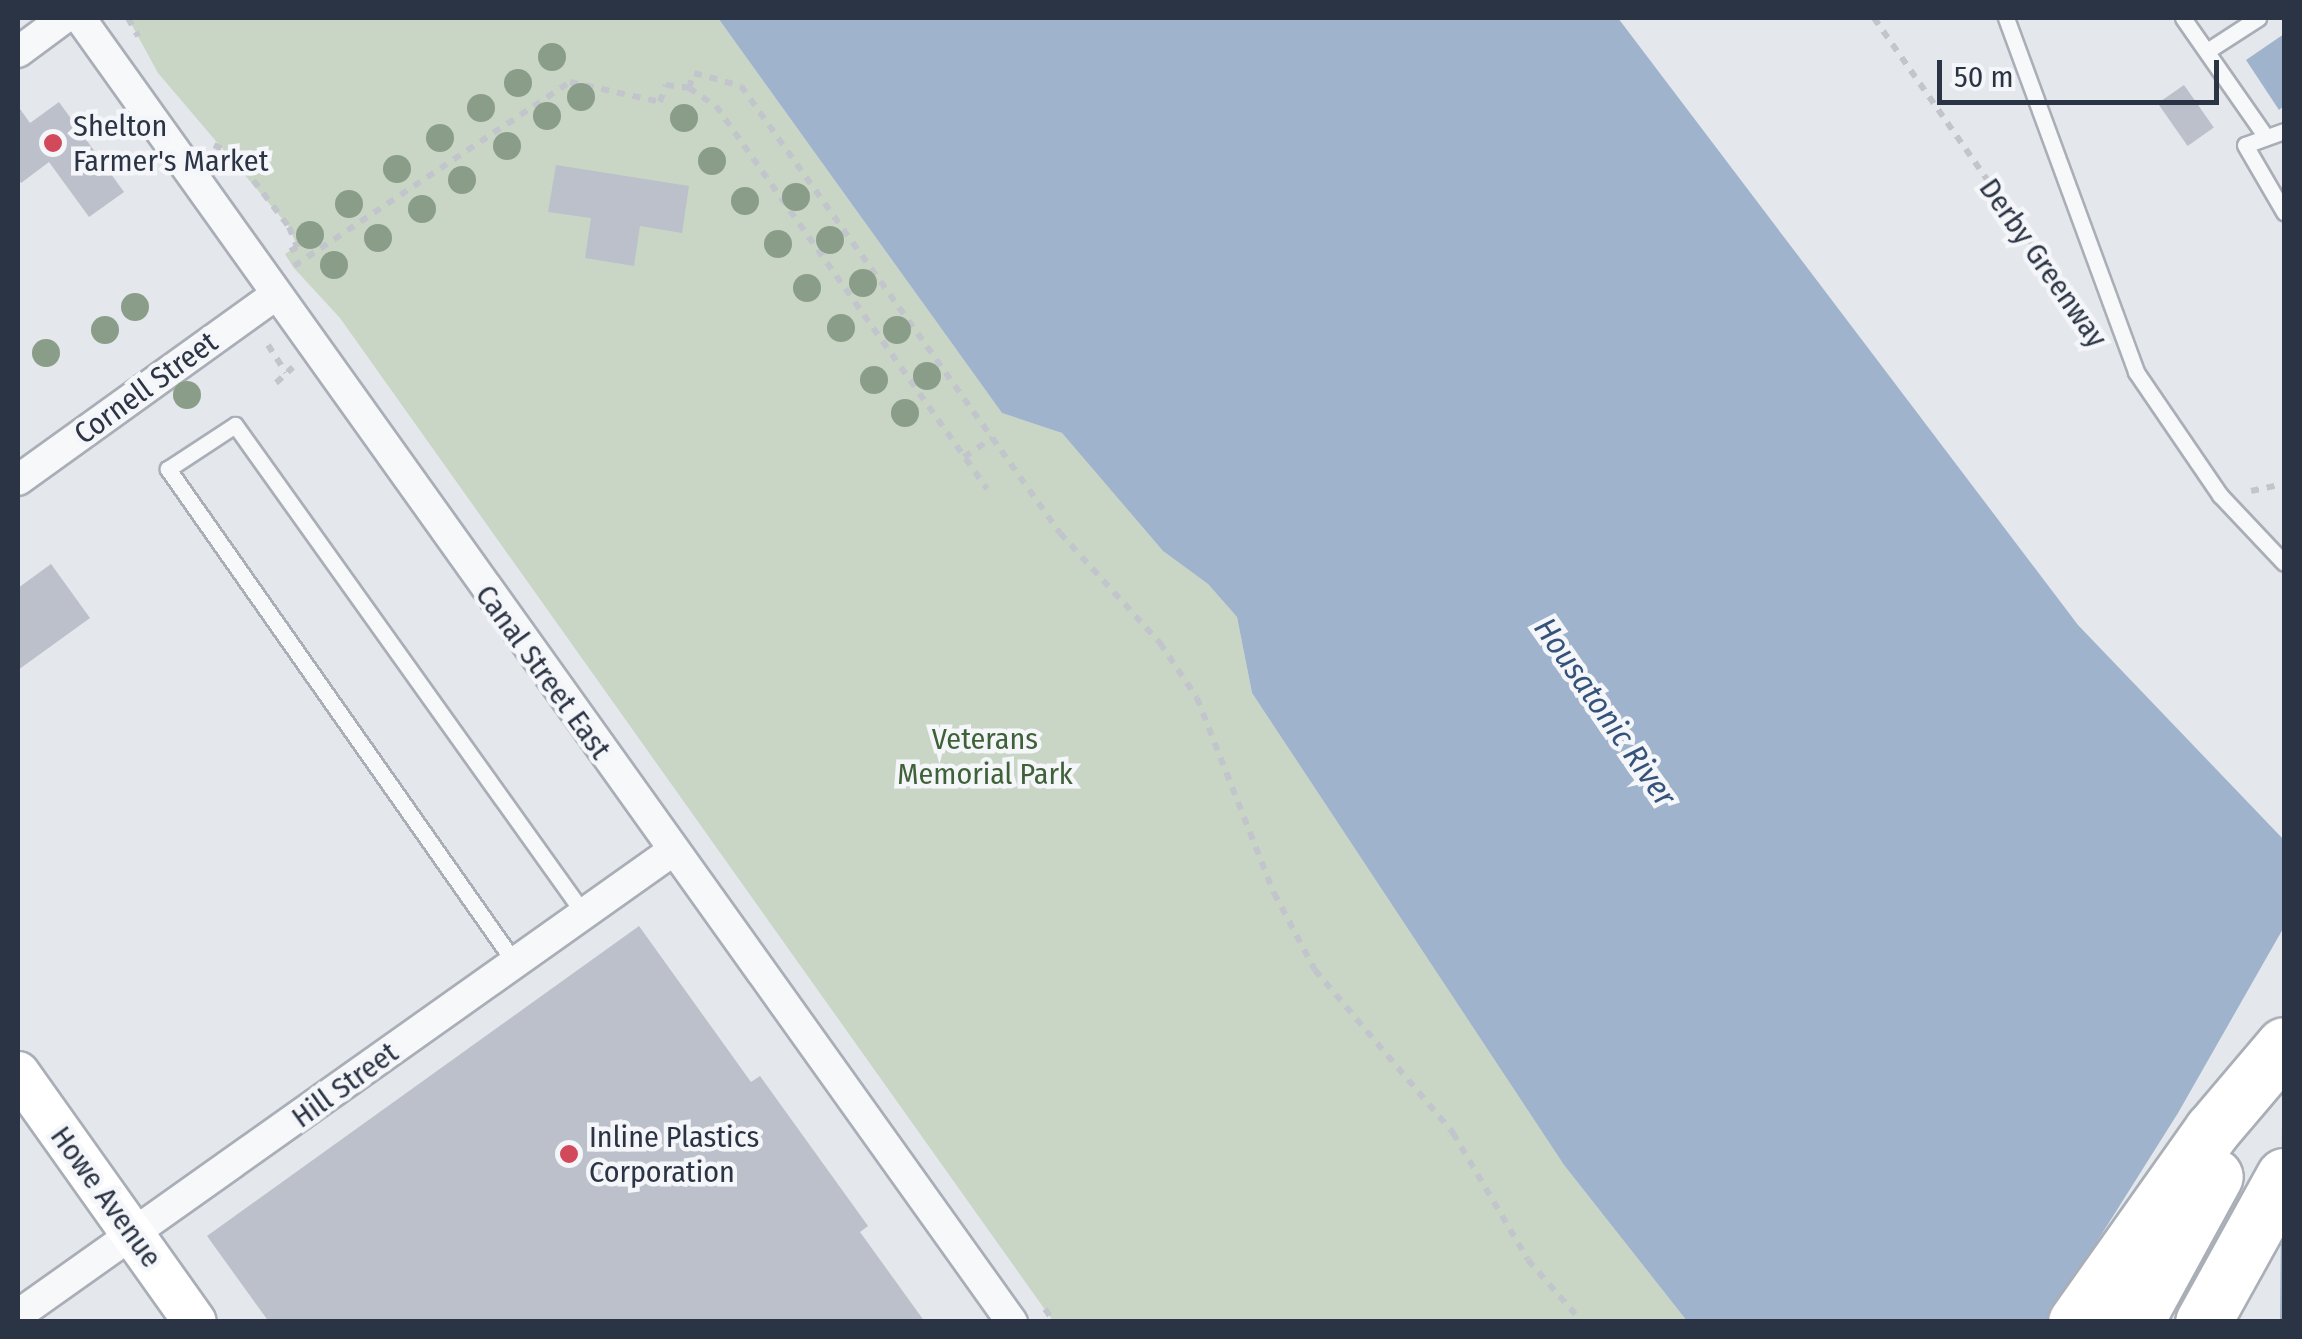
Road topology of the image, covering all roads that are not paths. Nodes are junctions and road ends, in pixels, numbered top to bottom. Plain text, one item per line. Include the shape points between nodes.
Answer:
1 (64, 18) edge
2 (80, 18) edge
3 (2006, 18) edge
4 (2182, 18) edge
5 (2258, 18) edge
6 (2207, 51) junction
7 (18, 52) edge
8 (2284, 132) edge
9 (2266, 137) junction
10 (2284, 212) edge
11 (274, 296) junction
12 (18, 480) edge
13 (2284, 564) edge
14 (671, 852) junction
15 (584, 914) junction
16 (515, 963) junction
17 (2284, 1048) edge
18 (18, 1073) edge
19 (2284, 1176) edge
20 (134, 1237) junction
21 (18, 1316) edge
22 (195, 1322) edge
23 (1012, 1322) edge
24 (2076, 1322) edge
25 (2135, 1322) edge
26 (2203, 1322) edge

1 - 7 street
2 - 11 street, Canal Street East
3 - 13 lane via 2136,372 2220,495
4 - 6 lane
5 - 6 lane
6 - 9 lane
8 - 9 lane
9 - 10 lane via 2245,145
11 - 12 street, Cornell Street
11 - 14 street, Canal Street East
14 - 15 street, Hill Street
14 - 23 street, Canal Street East
15 - 16 street, Hill Street
15 - 16 lane via 235,425 168,469
16 - 20 street, Hill Street
17 - 24 highway via 2212,1130
17 - 25 highway
18 - 20 main road, Howe Avenue
19 - 26 highway
20 - 21 street, Hill Street
20 - 22 main road, Howe Avenue

